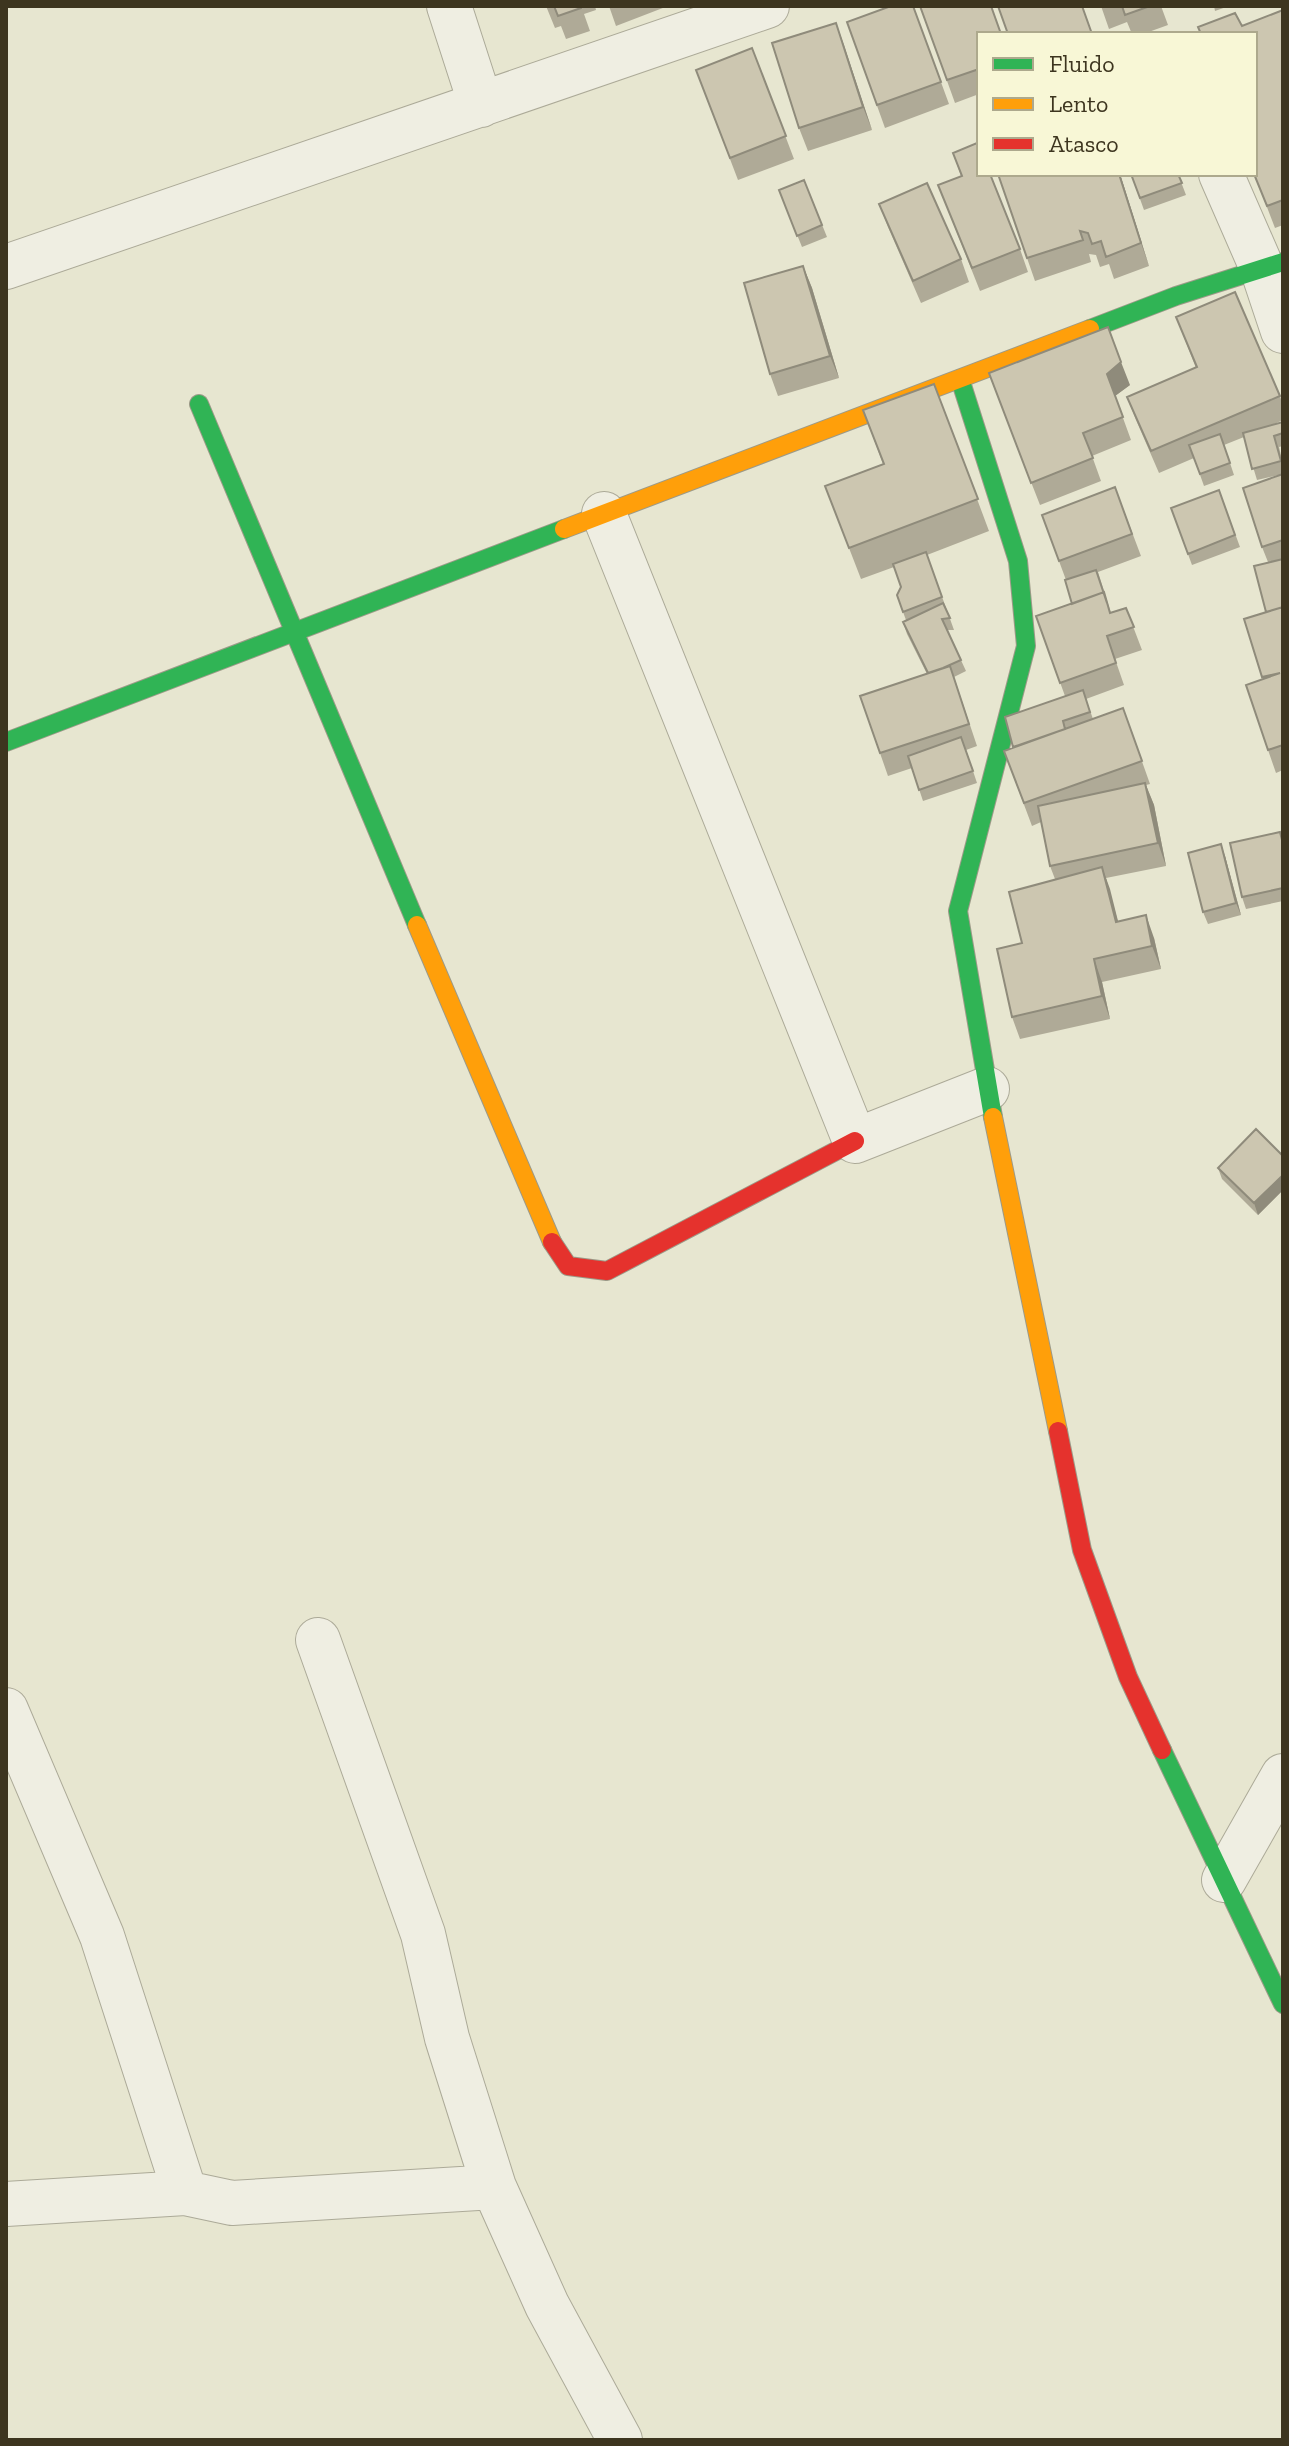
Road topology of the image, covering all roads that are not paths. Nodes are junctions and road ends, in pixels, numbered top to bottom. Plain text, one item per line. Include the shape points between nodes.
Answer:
1 (449, 6) edge
2 (767, 6) edge
3 (481, 105) junction
4 (1222, 176) edge
5 (1273, 265) edge
6 (6, 267) edge
7 (1283, 331) edge
8 (960, 379) junction
9 (199, 404) dead end
10 (604, 514) junction
11 (294, 633) junction
12 (6, 742) edge
13 (987, 1089) junction
14 (855, 1141) junction
15 (318, 1640) dead end
16 (6, 1710) edge
17 (1283, 1776) edge
18 (1224, 1880) junction
19 (1283, 2004) edge
20 (494, 2187) junction
21 (185, 2193) junction
22 (6, 2204) edge
23 (620, 2440) edge

1 - 3 street
2 - 3 street
3 - 6 street
4 - 5 street
5 - 7 street
5 - 8 street via 1176,296
8 - 10 street
8 - 13 street via 1018,561 1026,646 958,911
9 - 11 street
10 - 11 street
10 - 14 street
11 - 12 street
11 - 14 street via 544,1230 568,1266 607,1271
13 - 14 street
13 - 18 street via 1082,1550 1128,1677
15 - 20 street via 423,1934 447,2038
16 - 21 street via 102,1936
17 - 18 street
18 - 19 street
20 - 21 street via 232,2203
20 - 23 street via 547,2305
21 - 22 street

